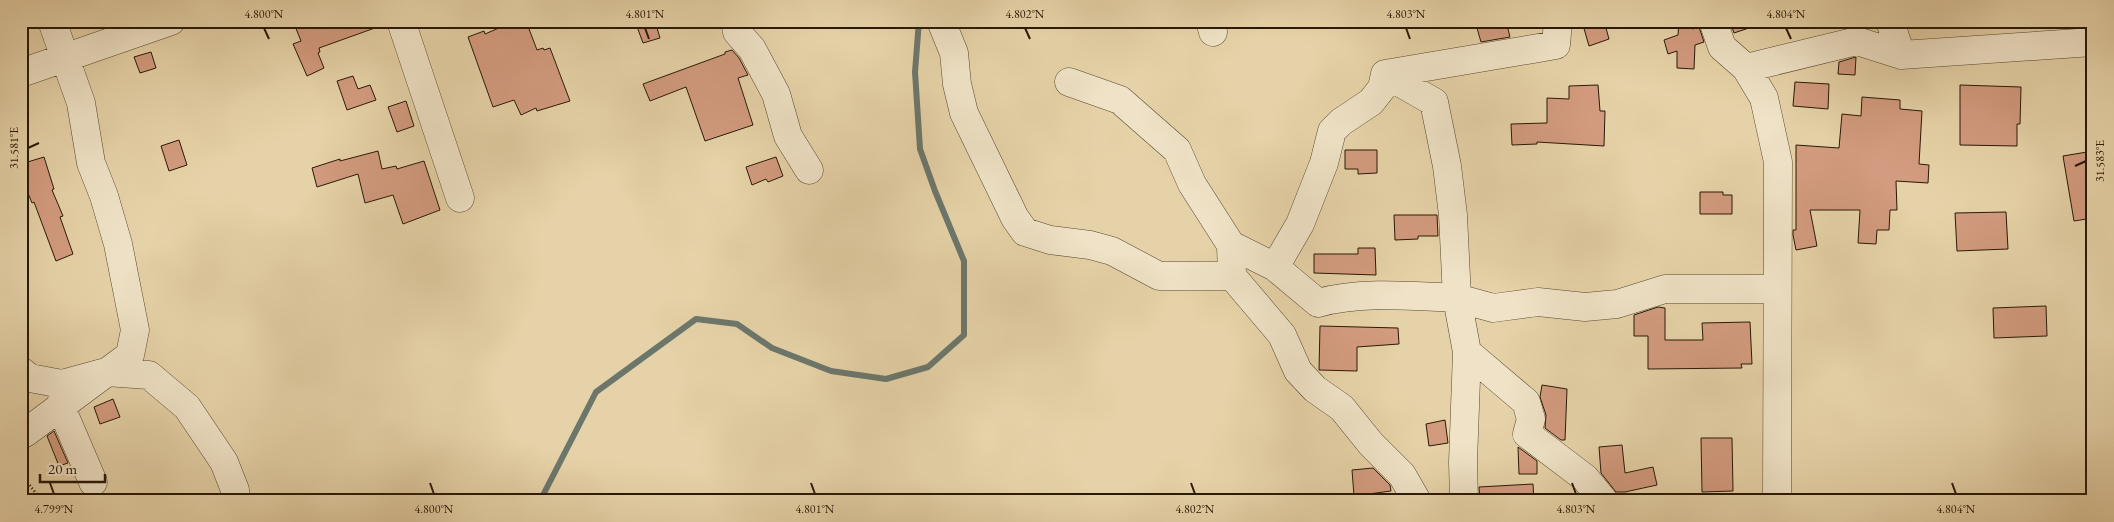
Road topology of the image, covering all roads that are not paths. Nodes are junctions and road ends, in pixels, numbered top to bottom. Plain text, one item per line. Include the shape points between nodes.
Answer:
1 (52, 21) edge
2 (171, 21) edge
3 (401, 21) edge
4 (735, 21) edge
5 (941, 21) edge
6 (1558, 21) edge
7 (1713, 21) edge
8 (1890, 21) edge
9 (2061, 32) edge
10 (2093, 42) edge
11 (1900, 55) junction
12 (64, 58) junction
13 (1746, 68) junction
14 (21, 72) edge
15 (1385, 74) junction
16 (1069, 82) dead end
17 (809, 170) dead end
18 (460, 198) dead end
19 (1231, 245) junction
20 (1275, 267) junction
21 (1232, 276) junction
22 (1776, 289) junction
23 (1457, 298) junction
24 (1467, 352) junction
25 (21, 371) edge
26 (106, 372) junction
27 (60, 405) junction
28 (25, 432) dead end
29 (93, 482) dead end
30 (236, 501) edge
31 (1417, 501) edge
32 (1464, 501) edge
33 (1604, 501) edge
34 (1777, 501) edge

1 - 12 street
2 - 12 street
3 - 18 street
4 - 17 street via 737,32 752,49 776,94 788,136
5 - 21 street via 954,53 964,113 1015,218 1025,232 1050,240 1112,250 1159,276
6 - 15 street via 1556,44
7 - 13 street via 1722,47
8 - 11 street
9 - 10 street
9 - 11 street
11 - 13 street via 1857,41
12 - 14 street
12 - 26 street via 81,103 91,164 118,244 134,330 130,355
13 - 22 street via 1764,98 1778,162
15 - 20 street via 1382,88 1371,102 1332,131 1324,163 1300,224
15 - 23 street via 1434,102 1453,215
16 - 19 street via 1120,100 1178,150 1192,184
19 - 20 street
19 - 21 street
20 - 23 street via 1318,303 1337,298
21 - 31 street via 1282,335 1298,371 1315,389 1342,408 1402,475
22 - 23 street via 1665,289 1617,304 1585,307 1538,302 1493,308
22 - 34 street
23 - 24 street
24 - 32 street
24 - 33 street via 1526,402 1532,419 1527,434 1585,478
25 - 26 street via 30,378 62,384
26 - 27 street
26 - 30 street via 150,375 187,407 224,462
27 - 28 street
27 - 29 street

